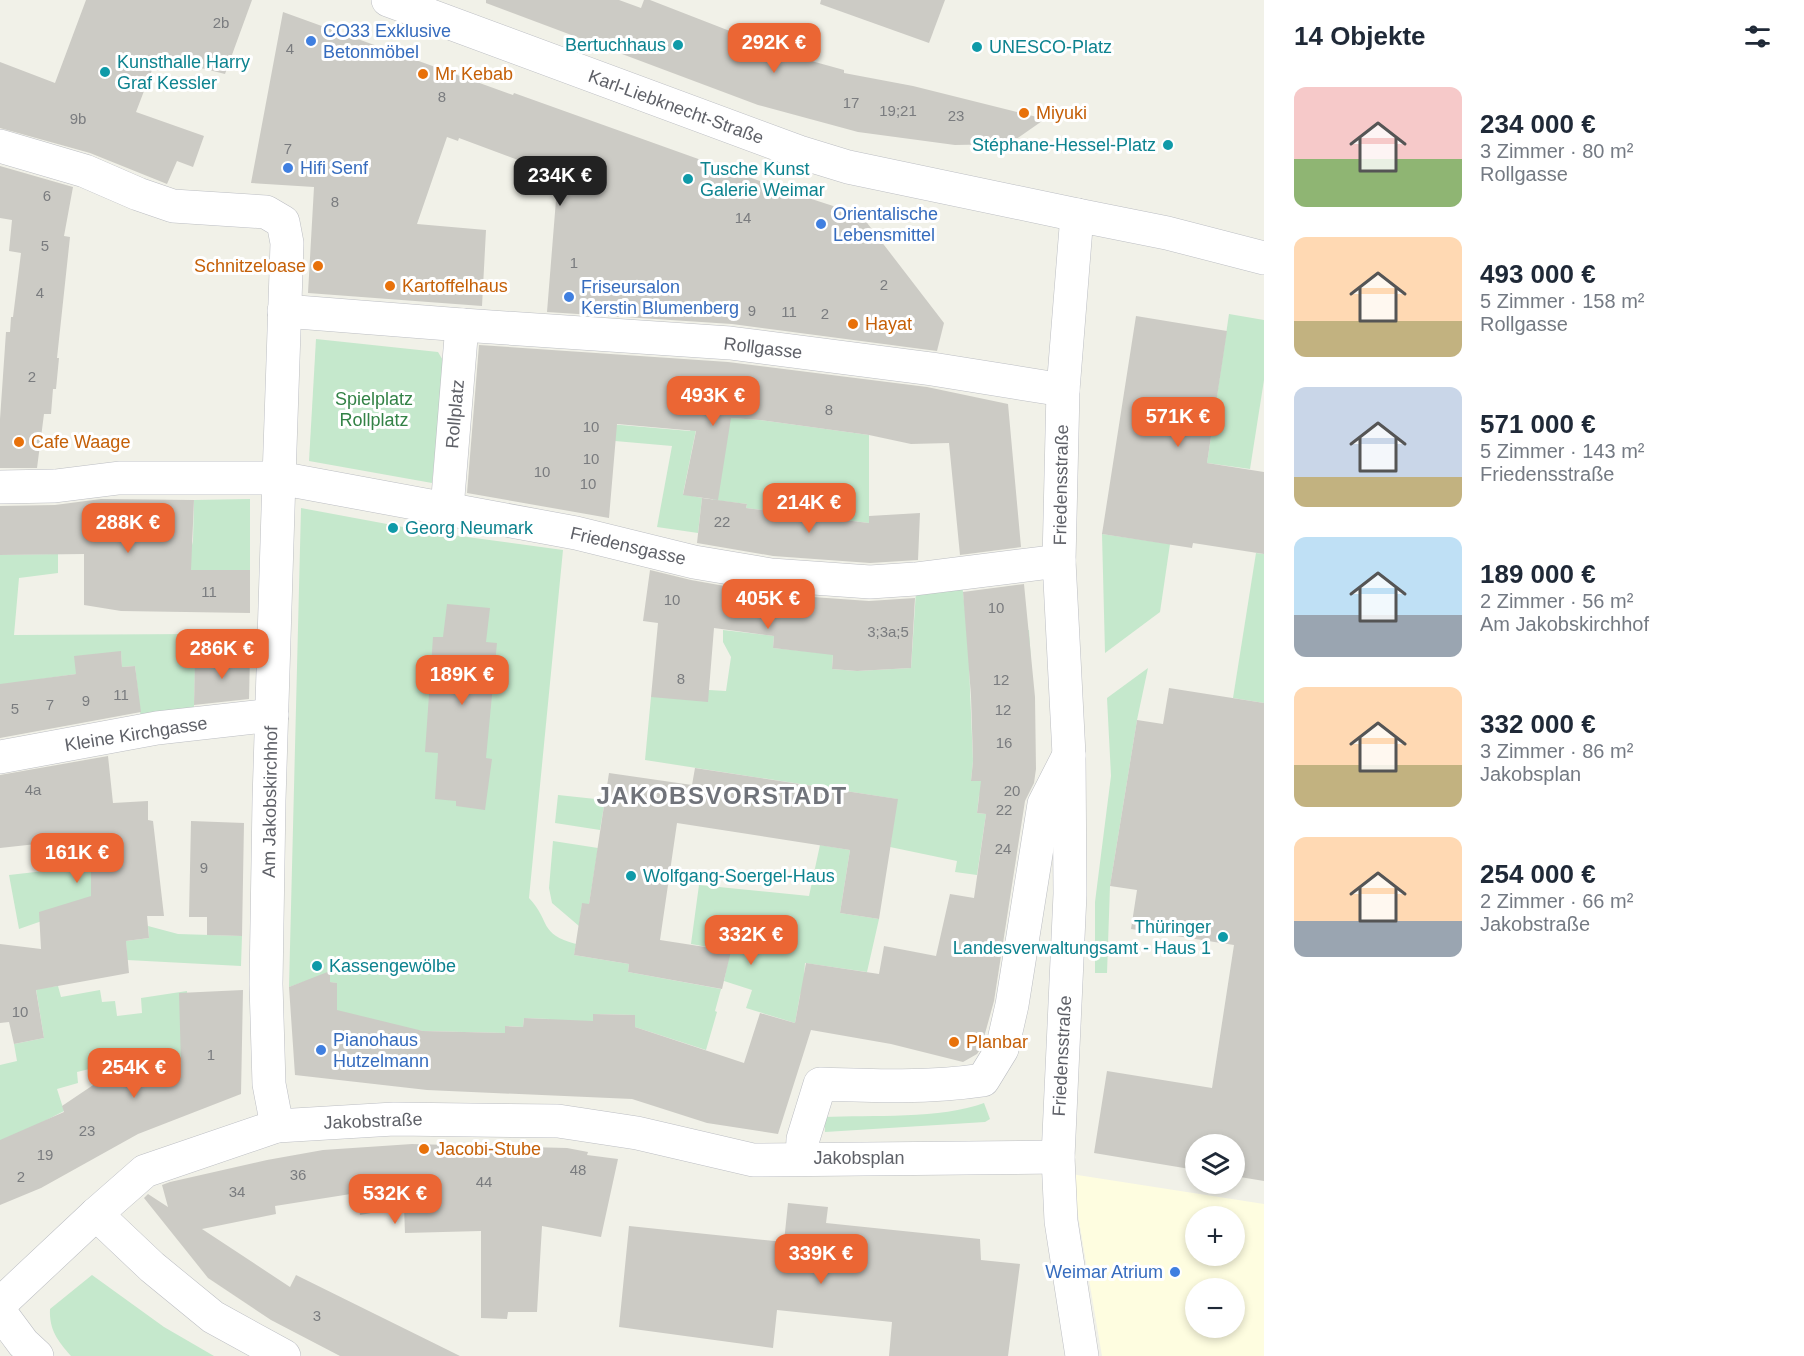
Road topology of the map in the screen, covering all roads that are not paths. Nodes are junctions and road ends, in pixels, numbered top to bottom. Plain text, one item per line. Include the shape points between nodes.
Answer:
1 (388, 0) edge
2 (0, 146) edge
3 (1077, 215) junction
4 (1264, 258) edge
5 (284, 311) junction
6 (462, 325) junction
7 (1062, 390) junction
8 (279, 478) junction
9 (0, 488) edge
10 (447, 509) junction
11 (1059, 561) junction
12 (272, 715) junction
13 (1069, 755) junction
14 (0, 757) edge
15 (1012, 1005) joint
16 (276, 1126) junction
17 (1058, 1157) junction
18 (801, 1158) junction
19 (96, 1214) junction
20 (0, 1304) edge
21 (0, 1312) edge
22 (37, 1356) edge
23 (284, 1356) edge
24 (1082, 1356) edge

1 - 3 street, Karl-Liebknecht-Straße via 799,152 848,167
2 - 5 street via 86,171 173,206 266,212 283,222 287,243
3 - 4 street, Karl-Liebknecht-Straße
3 - 7 street, Friedensstraße
5 - 6 street
5 - 8 street
6 - 7 street, Rollgasse via 730,343
6 - 10 street, Rollplatz
7 - 11 street, Friedensstraße
8 - 9 street via 119,478
8 - 10 street
8 - 12 street, Am Jakobskirchhof
10 - 11 street, Friedensgasse via 576,533 694,562 771,574 870,582
11 - 13 street, Friedensstraße
12 - 14 street, Kleine Kirchgasse via 157,728
12 - 16 street, Am Jakobskirchhof via 266,984 269,1084
13 - 15 street, Friedensstraße via 1044,804
13 - 17 street, Friedensstraße via 1070,894
15 - 18 street, Jakobsplan via 1002,1049 983,1080 880,1087 820,1084
16 - 18 street, Jakobstraße via 394,1119 558,1121 637,1133 753,1160
16 - 19 street, Jakobstraße via 145,1171
17 - 18 street, Jakobsplan
17 - 24 street, Friedensstraße via 1061,1221
19 - 20 street, Jakobstraße
19 - 23 street via 213,1317
21 - 22 street

